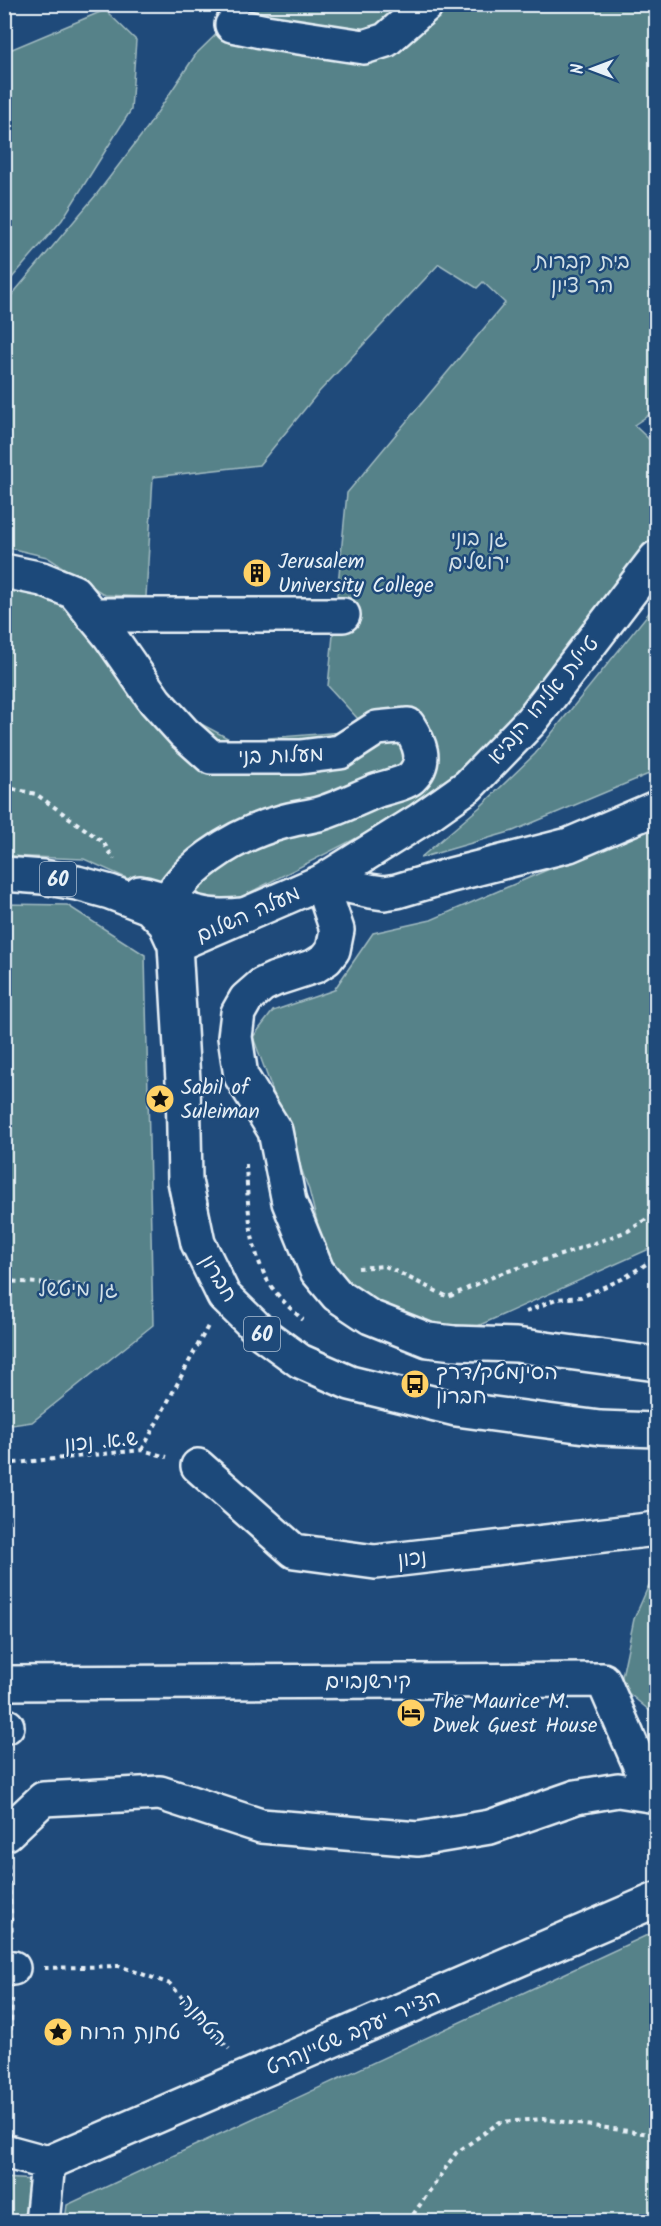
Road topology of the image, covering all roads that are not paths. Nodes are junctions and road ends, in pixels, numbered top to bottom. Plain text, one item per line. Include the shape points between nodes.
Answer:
1 (427, 4) edge
2 (232, 25) dead end
3 (657, 558) edge
4 (4, 571) edge
5 (92, 615) junction
6 (342, 615) dead end
7 (657, 808) edge
8 (4, 874) edge
9 (321, 882) junction
10 (245, 915) junction
11 (168, 921) junction
12 (657, 1364) edge
13 (657, 1430) edge
14 (198, 1466) road end
15 (657, 1529) edge
16 (7, 1683) dead end
17 (655, 1795) edge
18 (6, 1833) edge
19 (657, 1900) edge
20 (4, 2151) edge
21 (48, 2163) junction
22 (42, 2222) edge

1 - 2 main road via 386,40 364,47
3 - 9 main road, טיילת אליהו הנביא via 531,721 468,786
4 - 5 main road via 42,579 74,592
5 - 6 main road
5 - 11 main road, מעלות בני via 155,701 211,757 300,757 340,752 377,728 408,725 420,742 422,762 411,778 323,813 247,834 221,848 184,879
7 - 9 main road via 569,846 397,891 384,893
8 - 11 main road, 60 via 43,877 122,893
9 - 10 main road, מעלה השלום
9 - 12 main road via 337,930 333,950 315,966 262,985 246,999 238,1012 235,1037 241,1076 274,1131 289,1202 317,1271 337,1295 370,1317 428,1340 516,1345
10 - 11 main road, מעלה השלום
10 - 11 main road via 209,915 188,910
11 - 13 main road, חברון / 60 via 183,1081 185,1181 198,1243 224,1296 263,1334 300,1360 350,1383 456,1409 600,1428
14 - 15 main road, נכון via 294,1551 375,1562
16 - 17 main road, קירשנבוים via 603,1680
17 - 18 main road via 618,1790 576,1797 490,1827 418,1839 261,1827 160,1793 43,1799
19 - 21 main road, הצייר יעקב שטיינהרט
20 - 21 main road
21 - 22 main road

